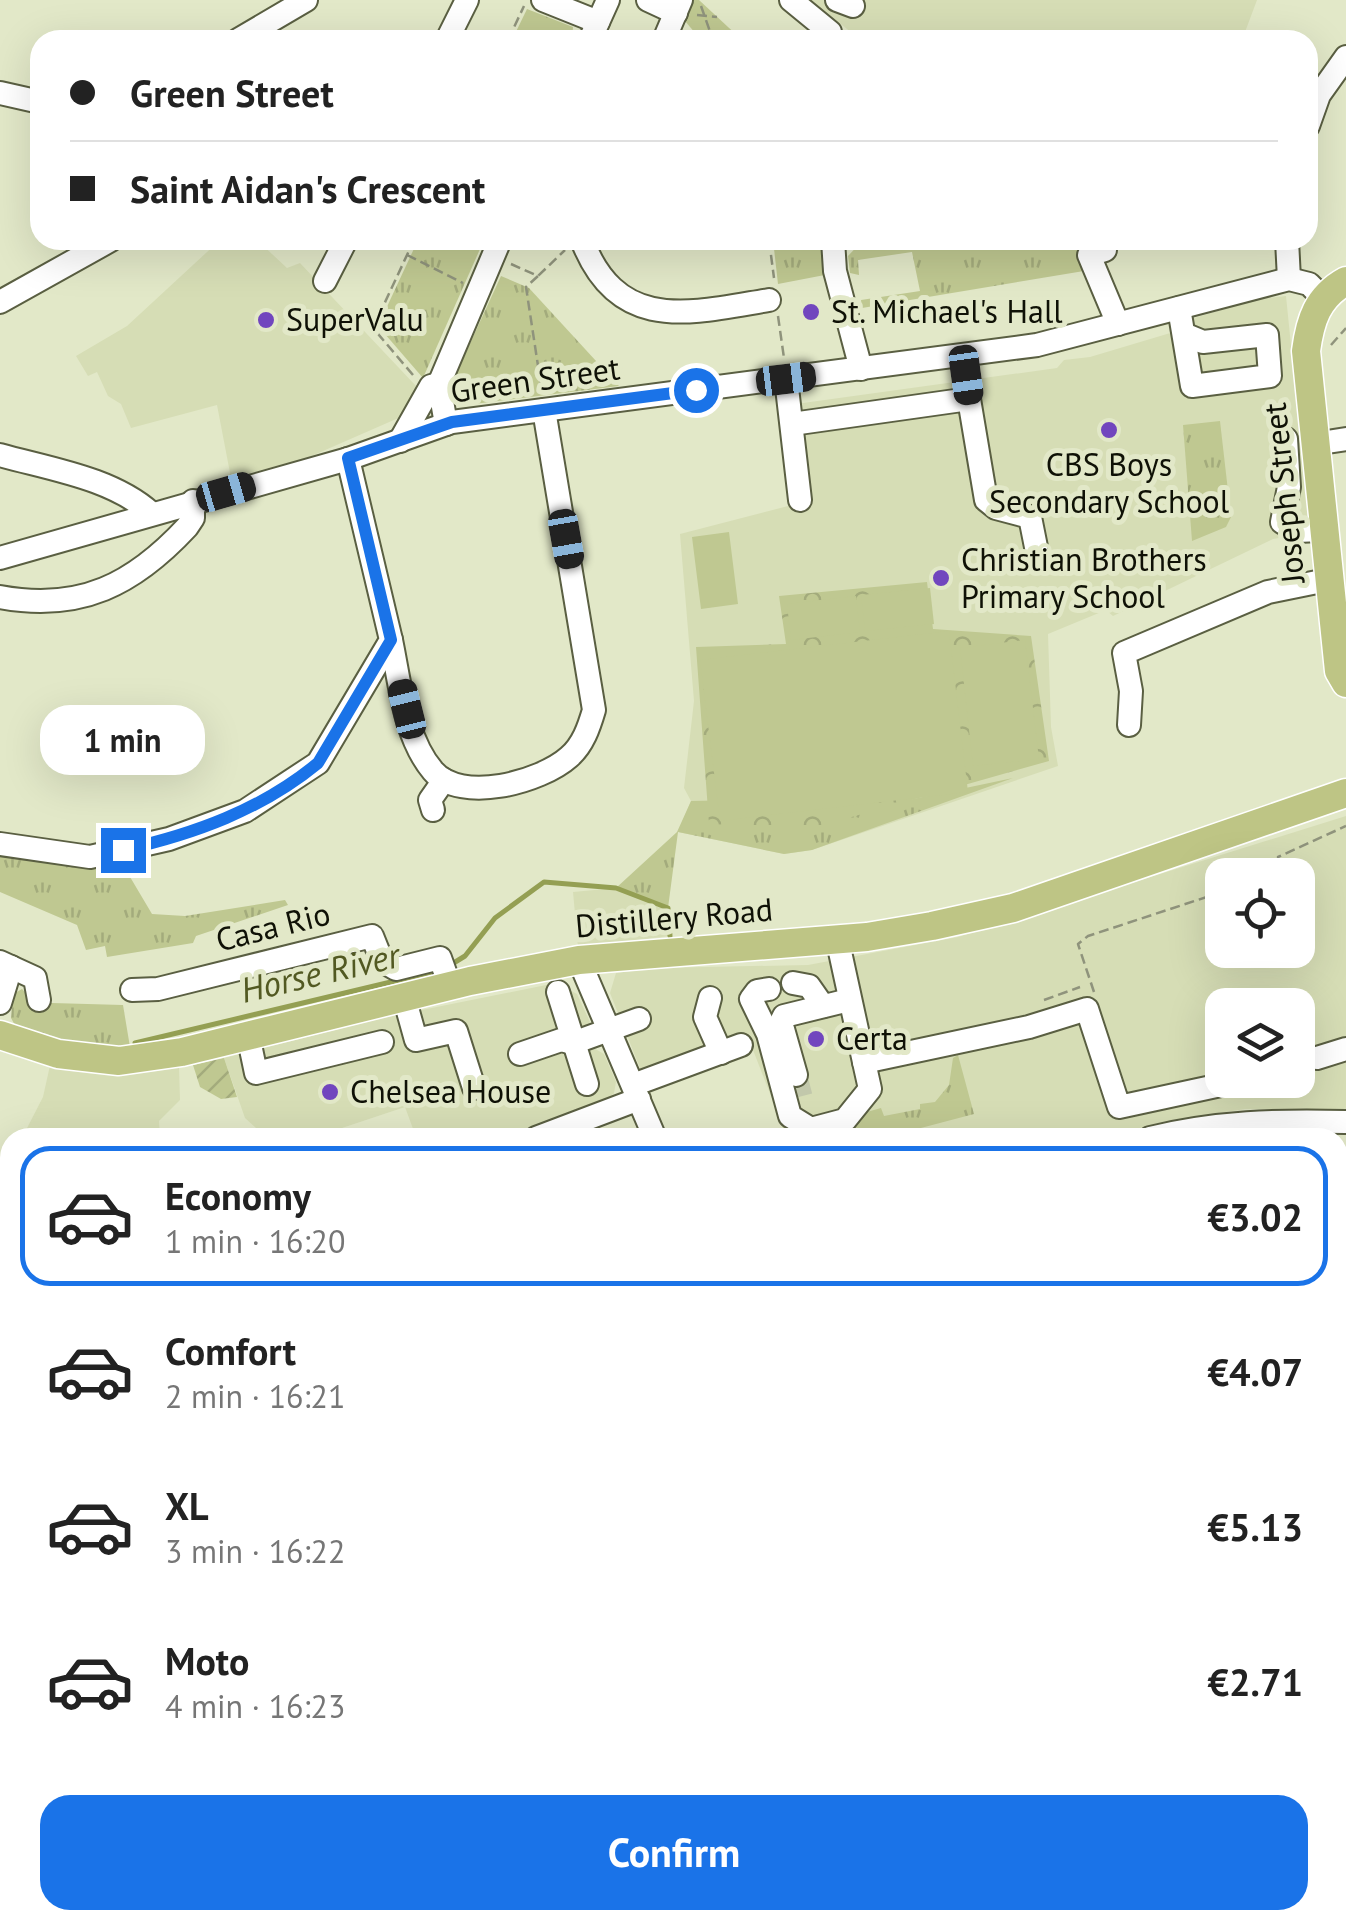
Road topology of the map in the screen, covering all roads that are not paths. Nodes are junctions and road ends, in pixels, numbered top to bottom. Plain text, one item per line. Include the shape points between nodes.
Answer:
1 (306, 0) edge
2 (467, 0) edge
3 (543, 0) edge
4 (608, 0) edge
5 (648, 0) edge
6 (791, 0) edge
7 (678, 6) edge
8 (255, 30) edge
9 (452, 30) edge
10 (592, 30) edge
11 (594, 30) edge
12 (668, 30) edge
13 (828, 30) edge
14 (1346, 57) edge
15 (1318, 88) edge
16 (0, 93) edge
17 (30, 100) edge
18 (93, 250) edge
19 (341, 250) edge
20 (579, 250) edge
21 (834, 250) edge
22 (1105, 250) dead end
23 (1288, 250) edge
24 (503, 251) edge
25 (1289, 279) junction
26 (325, 281) dead end
27 (1346, 281) edge
28 (1323, 298) junction
29 (770, 300) dead end
30 (0, 302) edge
31 (1179, 308) junction
32 (1118, 324) junction
33 (1186, 334) dead end
34 (963, 356) junction
35 (861, 369) junction
36 (786, 379) junction
37 (428, 382) junction
38 (969, 399) junction
39 (543, 404) junction
40 (446, 424) junction
41 (792, 424) junction
42 (1286, 439) dead end
43 (1346, 439) edge
44 (400, 441) junction
45 (1314, 444) junction
46 (0, 455) edge
47 (348, 458) junction
48 (800, 500) dead end
49 (194, 502) junction
50 (151, 513) junction
51 (1322, 530) junction
52 (1037, 552) dead end
53 (0, 558) edge
54 (1327, 580) junction
55 (0, 597) edge
56 (391, 640) junction
57 (1346, 682) edge
58 (1129, 725) dead end
59 (444, 780) junction
60 (1346, 794) edge
61 (433, 810) dead end
62 (0, 844) edge
63 (837, 938) junction
64 (580, 960) junction
65 (5, 964) edge
66 (445, 973) junction
67 (132, 990) dead end
68 (558, 992) dead end
69 (404, 997) junction
70 (710, 998) dead end
71 (39, 1000) dead end
72 (849, 1000) junction
73 (0, 1004) edge
74 (822, 1006) junction
75 (638, 1019) dead end
76 (609, 1030) junction
77 (248, 1035) junction
78 (0, 1036) edge
79 (382, 1042) dead end
80 (573, 1043) junction
81 (1346, 1049) edge
82 (520, 1054) dead end
83 (1317, 1058) dead end
84 (864, 1062) junction
85 (789, 1069) junction
86 (586, 1084) dead end
87 (474, 1088) dead end
88 (1205, 1088) edge
89 (636, 1092) junction
90 (804, 1106) tunnel mouth
91 (1346, 1122) edge
92 (558, 1128) edge
93 (651, 1128) edge
94 (809, 1128) edge
95 (811, 1128) edge
96 (815, 1128) edge
97 (1188, 1128) edge

1 - 8 street
2 - 9 street
3 - 10 street
4 - 11 street
5 - 7 street
6 - 13 street
7 - 12 street
14 - 15 street
16 - 17 street
18 - 30 street
19 - 26 street
20 - 29 street via 632,305 676,316
21 - 35 street
22 - 32 street via 1088,254
23 - 25 street
24 - 37 street
25 - 28 street via 1309,284
25 - 31 street, Green Street
27 - 28 main road
28 - 45 main road, Joseph Street via 1310,320 1306,351
31 - 32 street, Green Street
31 - 33 street
32 - 34 street, Green Street
34 - 35 street, Green Street
34 - 38 street
35 - 36 street, Green Street
36 - 39 street, Green Street
36 - 41 street
37 - 40 street
37 - 44 street
38 - 41 street
38 - 52 street via 986,500 1030,517
39 - 40 street, Green Street
39 - 59 street via 594,710 570,756 547,771 495,785
40 - 44 street, Green Street
41 - 48 street
42 - 51 street via 1289,486 1282,522 1298,531
43 - 45 street
44 - 47 street, Green Street
45 - 51 main road, Joseph Street
46 - 50 street via 106,486
47 - 49 street, Green Street
47 - 56 street
49 - 50 street, Green Street
49 - 55 street via 187,527 130,579 90,594
50 - 53 street, Green Street
51 - 54 main road, Joseph Street
54 - 57 main road, Joseph Street
54 - 58 street via 1268,592 1118,644 1131,691
56 - 59 street via 417,745
56 - 62 street via 318,763 246,811 90,858
59 - 61 street via 430,800
60 - 63 main road, Distillery Road via 1013,908
63 - 64 main road, Distillery Road
63 - 72 street
64 - 66 main road, Distillery Road
64 - 76 street
65 - 71 street via 35,978
65 - 73 street
66 - 67 street, Casa Rio via 396,969 382,960 372,936
66 - 69 main road, Distillery Road
68 - 80 street
69 - 77 main road, Distillery Road
69 - 87 street via 416,1040 456,1031
70 - 89 street via 705,1017 731,1049
72 - 74 street
72 - 84 street
74 - 85 street via 784,1016
74 - 85 street via 810,986 757,991 751,999
75 - 76 street
76 - 80 street
76 - 89 street
77 - 78 main road, Distillery Road via 118,1060 58,1054
77 - 79 street via 256,1073
80 - 82 street via 561,1040
80 - 86 street
81 - 83 street
84 - 88 street via 1087,1009 1119,1107
84 - 96 street via 870,1089 845,1120
85 - 94 street via 790,1116
89 - 92 street
89 - 93 street
90 - 95 street
91 - 97 street

